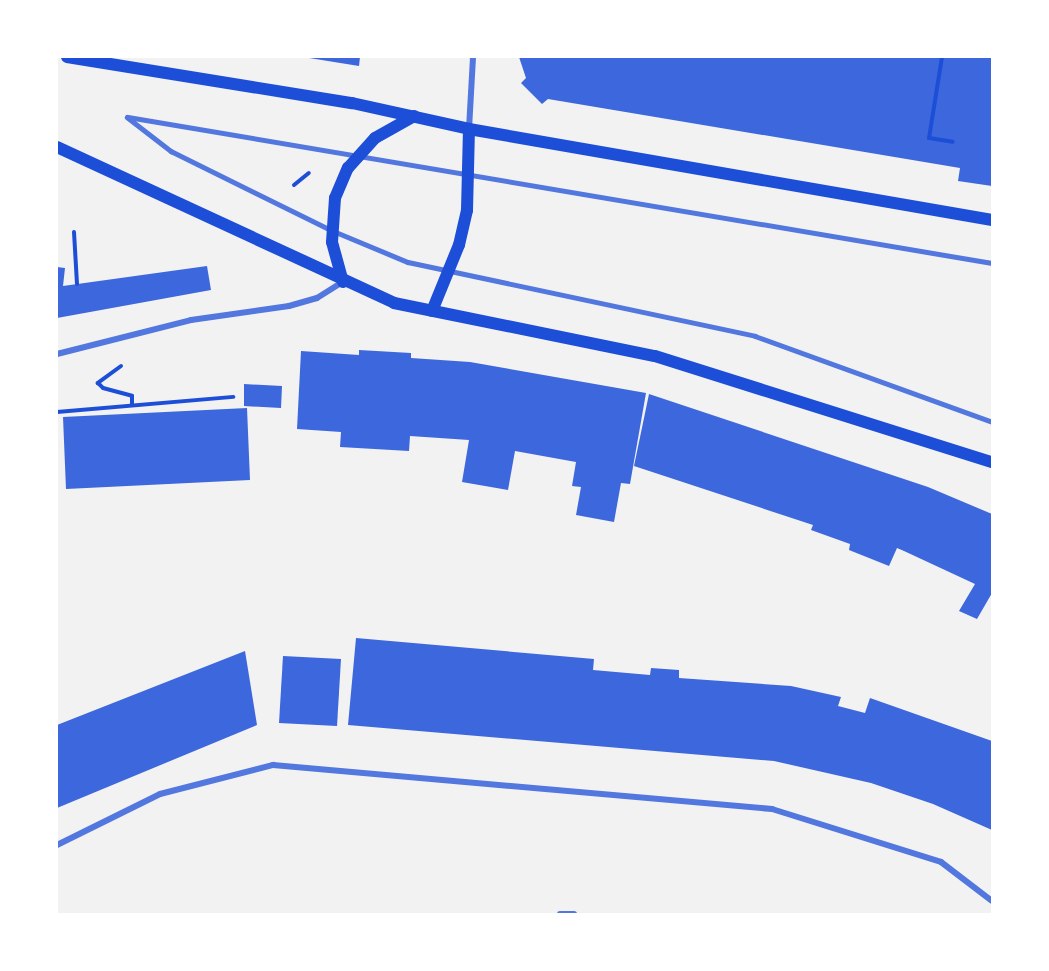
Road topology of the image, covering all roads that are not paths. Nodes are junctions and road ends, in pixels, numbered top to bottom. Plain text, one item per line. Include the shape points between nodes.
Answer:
1 (67, 57) edge
2 (473, 57) edge
3 (414, 116) junction
4 (469, 129) junction
5 (57, 147) edge
6 (359, 156) junction
7 (470, 175) junction
8 (992, 220) edge
9 (331, 230) junction
10 (992, 263) edge
11 (449, 273) junction
12 (343, 282) junction
13 (432, 310) junction
14 (57, 354) edge
15 (992, 422) edge
16 (992, 462) edge
17 (57, 845) edge
18 (992, 901) edge
19 (574, 913) edge
20 (560, 914) edge

1 - 3 main road
2 - 4 street
3 - 4 main road
3 - 6 main road via 375,138
4 - 7 main road
4 - 8 main road
5 - 12 main road
6 - 7 lane
6 - 9 main road via 348,168 335,198
6 - 9 lane via 127,117 171,151
7 - 10 lane
7 - 11 main road via 467,210
9 - 11 lane via 408,262
9 - 12 main road
11 - 13 main road
11 - 15 lane via 755,336
12 - 13 main road via 394,303
12 - 14 street via 317,298 289,306 191,320
13 - 16 main road via 655,356
17 - 18 street via 160,794 273,765 772,809 941,862
19 - 20 street

